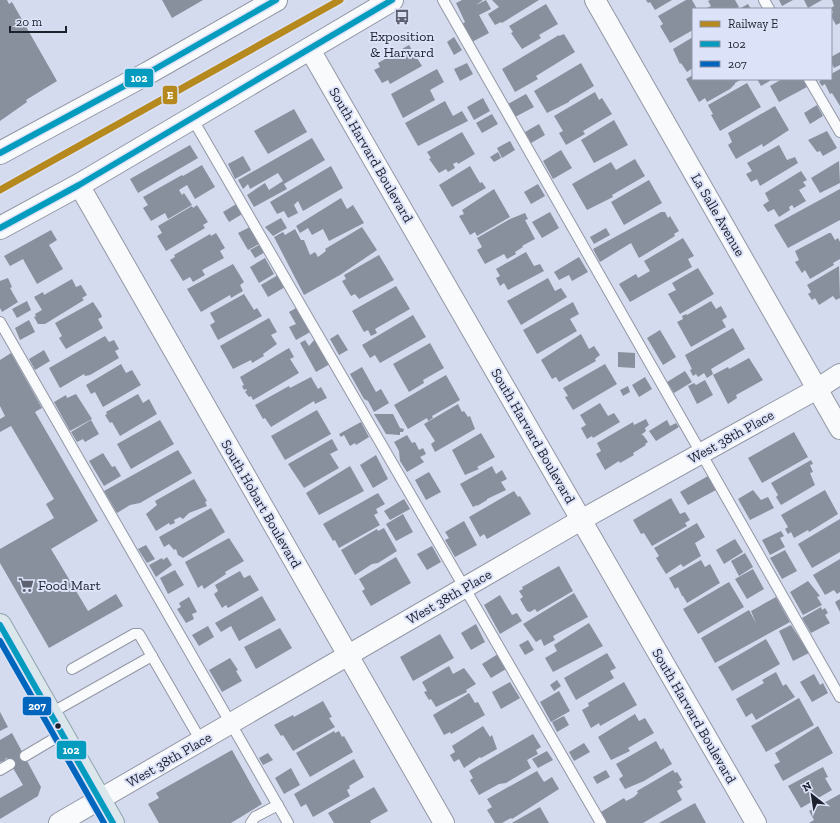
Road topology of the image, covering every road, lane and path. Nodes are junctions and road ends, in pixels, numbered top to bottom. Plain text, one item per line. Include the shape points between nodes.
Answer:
1 (276, 0) edge
2 (392, 0) edge
3 (442, 0) edge
4 (595, 0) edge
5 (309, 48) junction
6 (810, 80) edge
7 (192, 118) junction
8 (840, 132) edge
9 (0, 153) edge
10 (79, 185) junction
11 (0, 228) edge
12 (0, 322) edge
13 (840, 374) edge
14 (817, 389) junction
15 (840, 429) edge
16 (701, 453) junction
17 (581, 520) junction
18 (466, 587) junction
19 (0, 625) edge
20 (152, 656) junction
21 (348, 656) junction
22 (72, 669) dead end
23 (840, 697) edge
24 (50, 713) junction
25 (231, 724) junction
26 (62, 734) junction
27 (201, 741) junction
28 (25, 756) dead end
29 (10, 764) dead end
30 (0, 770) edge
31 (100, 800) junction
32 (278, 805) junction
33 (59, 823) edge
34 (113, 823) edge
35 (251, 823) edge
36 (288, 823) edge
37 (444, 823) edge
38 (600, 823) edge
39 (756, 823) edge

1 - 9 main road
2 - 5 main road
3 - 16 lane
4 - 14 street, La Salle Avenue
5 - 7 main road
5 - 17 street, South Harvard Boulevard
6 - 8 lane
7 - 10 main road
7 - 18 lane
10 - 11 main road
10 - 21 street, South Hobart Boulevard
12 - 25 lane
13 - 14 street, West 38th Place
14 - 15 street, La Salle Avenue
14 - 16 street, West 38th Place
16 - 17 street, West 38th Place
16 - 23 lane
17 - 18 street, West 38th Place
17 - 39 street, South Harvard Boulevard
18 - 21 street, West 38th Place
18 - 38 lane
19 - 24 main road
20 - 22 lane via 139,634 134,634
20 - 24 lane
20 - 27 lane
21 - 25 street, West 38th Place
21 - 37 street, South Hobart Boulevard
24 - 26 main road
25 - 27 street, West 38th Place
25 - 32 lane
26 - 28 lane
26 - 31 main road
27 - 31 street, West 38th Place
29 - 30 lane
31 - 33 street, West 38th Place
31 - 34 main road
32 - 35 lane via 255,817
32 - 36 lane

